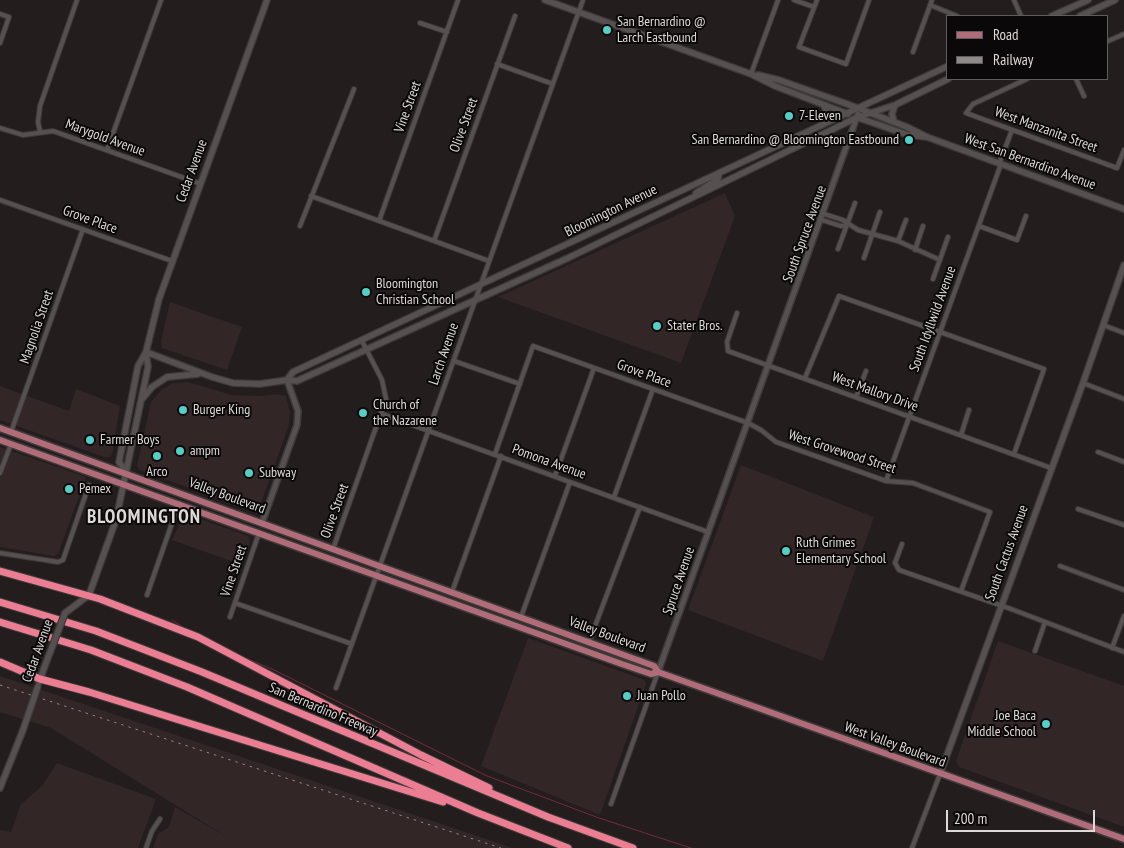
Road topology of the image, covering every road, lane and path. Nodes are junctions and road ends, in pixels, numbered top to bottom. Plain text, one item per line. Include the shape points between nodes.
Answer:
1 (78, 0) edge
2 (161, 0) edge
3 (267, 0) edge
4 (458, 0) edge
5 (545, 0) edge
6 (583, 0) edge
7 (778, 0) edge
8 (794, 0) edge
9 (817, 0) edge
10 (869, 0) edge
11 (932, 0) edge
12 (1014, 0) edge
13 (1088, 0) edge
14 (1115, 0) edge
15 (930, 5) junction
16 (814, 7) junction
17 (579, 12) junction
18 (0, 14) edge
19 (955, 15) edge
20 (1021, 15) edge
21 (1054, 15) edge
22 (1082, 15) edge
23 (515, 16) dead end
24 (420, 23) dead end
25 (447, 32) junction
26 (1124, 34) edge
27 (1109, 41) edge
28 (0, 43) edge
29 (913, 52) dead end
30 (497, 64) junction
31 (946, 67) edge
32 (751, 74) junction
33 (946, 80) edge
34 (1026, 80) edge
35 (1076, 80) edge
36 (553, 84) junction
37 (354, 89) dead end
38 (1084, 96) dead end
39 (824, 105) junction
40 (895, 105) junction
41 (859, 109) junction
42 (871, 113) junction
43 (848, 114) junction
44 (858, 118) junction
45 (894, 122) junction
46 (824, 124) junction
47 (0, 128) edge
48 (1012, 130) junction
49 (40, 131) junction
50 (926, 137) junction
51 (107, 150) junction
52 (1124, 150) edge
53 (1000, 164) junction
54 (719, 173) junction
55 (201, 184) junction
56 (311, 196) junction
57 (692, 197) junction
58 (0, 200) edge
59 (855, 203) dead end
60 (1124, 209) edge
61 (880, 212) dead end
62 (824, 214) junction
63 (1026, 216) dead end
64 (822, 220) junction
65 (906, 220) dead end
66 (379, 221) junction
67 (611, 224) junction
68 (847, 225) junction
69 (300, 226) dead end
70 (923, 226) dead end
71 (979, 226) junction
72 (83, 229) junction
73 (616, 234) junction
74 (872, 234) junction
75 (948, 237) dead end
76 (898, 240) junction
77 (434, 241) junction
78 (838, 249) dead end
79 (915, 250) junction
80 (864, 258) dead end
81 (940, 260) junction
82 (172, 261) junction
83 (489, 261) junction
84 (1124, 265) edge
85 (933, 279) dead end
86 (481, 285) junction
87 (476, 299) junction
88 (737, 313) dead end
89 (1102, 325) junction
90 (941, 333) junction
91 (1124, 333) edge
92 (362, 341) junction
93 (366, 350) junction
94 (146, 352) junction
95 (454, 361) junction
96 (769, 366) junction
97 (594, 368) junction
98 (866, 371) dead end
99 (202, 374) junction
100 (805, 378) junction
101 (286, 380) junction
102 (1083, 383) junction
103 (520, 384) junction
104 (653, 389) junction
105 (856, 397) junction
106 (1124, 399) edge
107 (142, 400) junction
108 (969, 410) dead end
109 (382, 414) junction
110 (910, 417) junction
111 (748, 423) junction
112 (0, 428) edge
113 (430, 430) junction
114 (12, 432) junction
115 (961, 435) junction
116 (0, 440) edge
117 (11, 444) junction
118 (1098, 452) dead end
119 (495, 454) junction
120 (1014, 454) junction
121 (500, 456) junction
122 (1124, 462) edge
123 (1052, 468) junction
124 (0, 473) edge
125 (127, 473) junction
126 (555, 476) junction
127 (886, 481) junction
128 (570, 482) junction
129 (125, 484) junction
130 (89, 485) dead end
131 (614, 498) junction
132 (179, 504) junction
133 (640, 507) junction
134 (1078, 508) dead end
135 (262, 523) junction
136 (1124, 525) edge
137 (708, 532) junction
138 (259, 533) junction
139 (902, 544) dead end
140 (333, 549) junction
141 (0, 553) edge
142 (381, 566) junction
143 (1060, 566) dead end
144 (0, 571) edge
145 (377, 575) junction
146 (1124, 590) edge
147 (961, 591) junction
148 (452, 592) junction
149 (89, 595) junction
150 (147, 595) dead end
151 (0, 602) edge
152 (235, 603) junction
153 (1002, 606) junction
154 (1124, 616) edge
155 (230, 617) dead end
156 (521, 617) junction
157 (0, 622) edge
158 (1045, 622) junction
159 (589, 642) junction
160 (352, 644) junction
161 (1112, 648) junction
162 (1035, 651) dead end
163 (1124, 652) edge
164 (0, 662) edge
165 (658, 672) junction
166 (39, 683) junction
167 (336, 688) dead end
168 (940, 774) junction
169 (0, 788) edge
170 (611, 804) dead end
171 (478, 813) junction
172 (543, 815) junction
173 (160, 819) dead end
174 (1124, 839) edge
175 (146, 848) edge
176 (568, 848) edge
177 (633, 848) edge
178 (912, 848) edge

1 - 49 street via 40,106
2 - 51 street
3 - 55 main road, Cedar Avenue
4 - 25 street, Vine Street
5 - 17 main road, West San Bernardino Avenue
6 - 17 street, Larch Avenue
7 - 32 street
8 - 16 street
9 - 16 street
10 - 16 street via 846,64 799,47
11 - 15 street
12 - 20 street
13 - 21 main road
14 - 22 main road
15 - 19 street
15 - 29 street
17 - 32 main road, West San Bernardino Avenue
17 - 36 street, Larch Avenue
18 - 28 street via 9,17
23 - 30 street, Olive Street
24 - 25 street
25 - 66 street, Vine Street
26 - 27 street
30 - 36 street
30 - 77 street, Olive Street
31 - 41 main road, Bloomington Avenue
32 - 39 main road, West San Bernardino Avenue
32 - 41 main road, West San Bernardino Avenue via 779,80
33 - 40 main road, Bloomington Avenue
34 - 48 street, West Manzanita Street via 973,104 966,113
35 - 38 street
36 - 83 street, Larch Avenue
37 - 56 street
39 - 43 main road, West San Bernardino Avenue
39 - 46 main road via 827,112
40 - 42 main road, Bloomington Avenue
40 - 45 main road
41 - 42 main road, West San Bernardino Avenue
41 - 43 main road, Bloomington Avenue
41 - 44 street, South Spruce Avenue
42 - 44 main road, Bloomington Avenue
42 - 45 main road, West San Bernardino Avenue
43 - 44 main road, West San Bernardino Avenue
43 - 46 main road, Bloomington Avenue
44 - 50 main road, West San Bernardino Avenue via 908,135
44 - 57 main road, Bloomington Avenue
44 - 62 street, South Spruce Avenue
45 - 50 main road, West San Bernardino Avenue
46 - 54 main road, Bloomington Avenue
47 - 49 street, Marygold Avenue via 23,135
48 - 52 street, West Manzanita Street via 1117,168
48 - 53 street, South Idyllwild Avenue
49 - 51 street, Marygold Avenue via 62,134
50 - 53 main road, West San Bernardino Avenue
51 - 55 street, Marygold Avenue
53 - 60 main road, West San Bernardino Avenue
53 - 71 street, South Idyllwild Avenue
54 - 57 main road via 718,179 702,187
54 - 67 main road, Bloomington Avenue
55 - 82 main road, Cedar Avenue
56 - 66 street
56 - 69 street
57 - 73 main road, Bloomington Avenue
58 - 72 street, Grove Place
59 - 68 street
61 - 74 street
62 - 64 street, South Spruce Avenue
62 - 68 street via 843,220
63 - 71 street via 1017,240
64 - 68 street
64 - 96 street, South Spruce Avenue
65 - 76 street
66 - 77 street
67 - 73 main road
67 - 86 main road, Bloomington Avenue
68 - 74 street
68 - 78 street
70 - 79 street
71 - 90 street, South Idyllwild Avenue
72 - 82 street, Grove Place
72 - 114 street, Magnolia Street
73 - 87 main road, Bloomington Avenue
74 - 76 street
74 - 80 street
75 - 81 street
76 - 79 street
77 - 83 street
79 - 81 street
81 - 85 street
82 - 94 main road, Cedar Avenue
83 - 86 street, Larch Avenue
84 - 89 main road, South Cactus Avenue
86 - 87 street, Larch Avenue
86 - 92 main road, Bloomington Avenue
87 - 93 main road, Bloomington Avenue
87 - 95 street, Larch Avenue
88 - 96 street, West Mallory Drive via 727,342 728,350
89 - 91 street
89 - 102 main road, South Cactus Avenue
90 - 100 street via 839,296
90 - 110 street, South Idyllwild Avenue
90 - 120 street via 1044,369
92 - 93 street, Olive Street
92 - 101 main road, Bloomington Avenue via 293,372
93 - 101 main road, Bloomington Avenue via 297,381
93 - 109 street, Olive Street via 384,387 386,399
94 - 99 main road, Bloomington Avenue
94 - 107 main road, Cedar Avenue via 148,367
94 - 125 main road, Cedar Avenue via 138,366 120,462
95 - 103 street
95 - 113 street, Larch Avenue
96 - 100 street, West Mallory Drive
96 - 111 street, Spruce Avenue
97 - 103 street, Grove Place via 533,346
97 - 104 street, Grove Place
97 - 126 street
98 - 105 street
99 - 101 main road, Bloomington Avenue via 247,384
99 - 107 main road via 167,378 152,387
100 - 105 street, West Mallory Drive
101 - 135 street via 298,411 297,425
102 - 106 street
102 - 123 main road, South Cactus Avenue
103 - 119 street
104 - 111 street, Grove Place
104 - 131 street
105 - 110 street, West Mallory Drive
107 - 125 main road, Cedar Avenue
108 - 115 street
109 - 113 street, Pomona Avenue
109 - 140 street, Olive Street
110 - 115 street, West Mallory Drive
110 - 127 street, South Idyllwild Avenue
111 - 127 street, West Grovewood Street via 776,442
111 - 137 street, Spruce Avenue
112 - 114 main road, Valley Boulevard
113 - 119 street, Pomona Avenue
113 - 142 street, Larch Avenue
114 - 125 main road, Valley Boulevard
115 - 120 street, West Mallory Drive
116 - 117 main road, Valley Boulevard
117 - 124 street
117 - 129 main road, Valley Boulevard
118 - 122 street
119 - 121 street, Pomona Avenue
120 - 123 street, West Mallory Drive
121 - 126 street, Pomona Avenue
121 - 148 street
123 - 153 main road, South Cactus Avenue
125 - 129 main road, Cedar Avenue
125 - 135 main road, Valley Boulevard
126 - 128 street, Pomona Avenue
127 - 147 street, West Grovewood Street via 913,483 990,512
128 - 131 street, Pomona Avenue
128 - 156 street
129 - 132 main road, Valley Boulevard
129 - 149 main road, Cedar Avenue via 116,520
130 - 141 street via 63,560 58,562
131 - 133 street, Pomona Avenue
132 - 138 main road, Valley Boulevard
132 - 150 street
133 - 137 street, Pomona Avenue
133 - 159 street
134 - 136 street
135 - 140 main road, Valley Boulevard
137 - 165 street, Spruce Avenue
138 - 145 main road, Valley Boulevard
138 - 152 street, Vine Street
139 - 147 street via 895,565 899,570
140 - 142 main road, Valley Boulevard
142 - 145 street, Larch Avenue
142 - 148 main road, Valley Boulevard
143 - 146 street
144 - 149 highway
145 - 160 street, Larch Avenue
145 - 165 main road, Valley Boulevard via 651,674
147 - 153 street
148 - 156 main road, Valley Boulevard
149 - 166 main road, Cedar Avenue, bridge via 65,613
149 - 172 highway via 198,637 421,755 535,807
151 - 172 highway, San Bernardino Freeway via 96,631 202,672
152 - 155 street, Vine Street
152 - 160 street
153 - 158 street
153 - 168 main road, South Cactus Avenue
154 - 161 street
156 - 159 main road, Valley Boulevard
157 - 171 highway via 91,650 187,687
158 - 161 street
158 - 162 street
159 - 165 main road, Valley Boulevard via 654,666
160 - 167 street, Larch Avenue
161 - 163 street
164 - 166 highway
165 - 168 main road, West Valley Boulevard
165 - 170 street, Spruce Avenue
166 - 169 main road, Cedar Avenue, bridge
166 - 171 highway via 89,692
168 - 174 main road, West Valley Boulevard
168 - 178 street, South Cactus Avenue
171 - 176 highway
172 - 177 highway, San Bernardino Freeway
173 - 175 street

